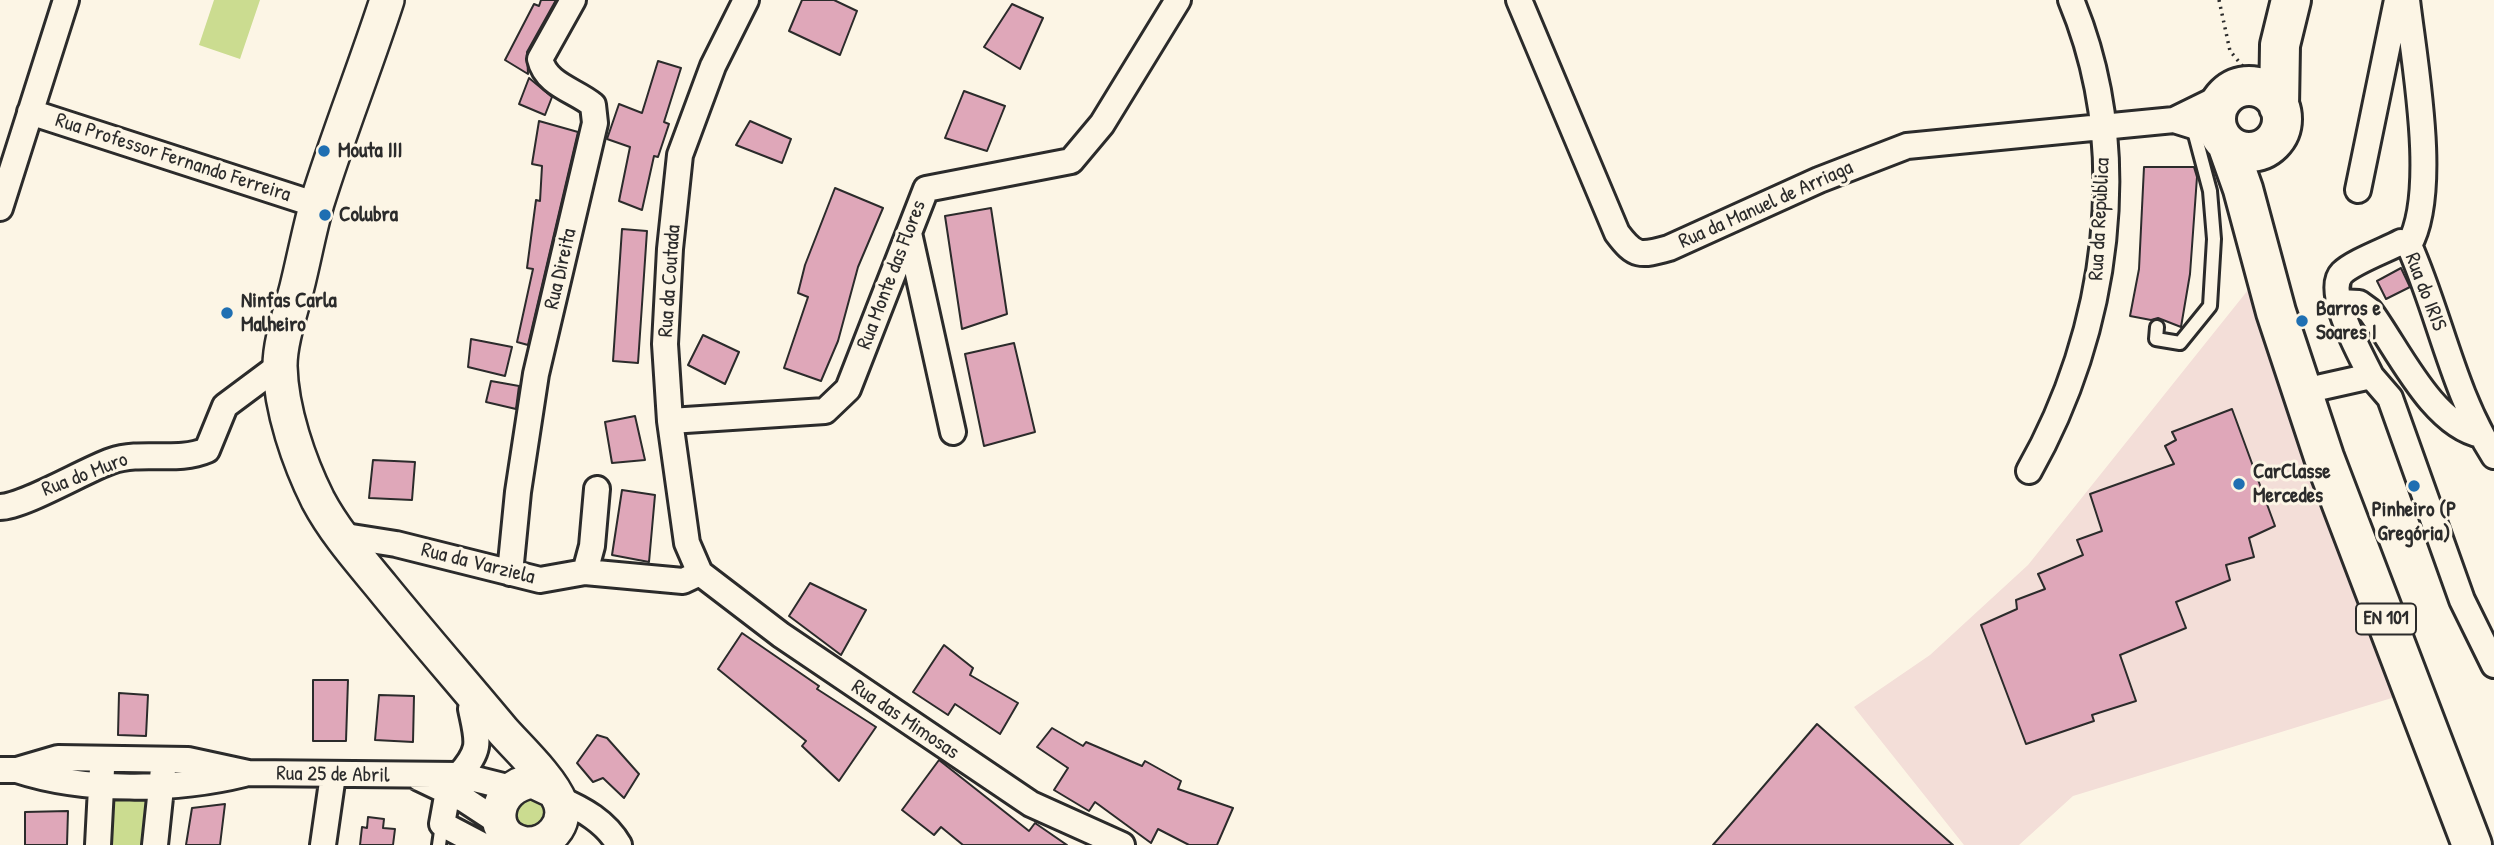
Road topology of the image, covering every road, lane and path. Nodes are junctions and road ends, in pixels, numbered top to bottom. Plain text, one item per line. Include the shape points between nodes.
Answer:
1 (66, 0) edge
2 (387, 0) edge
3 (573, 0) edge
4 (746, 0) edge
5 (1178, 0) edge
6 (1519, 0) edge
7 (2071, 0) edge
8 (2218, 0) edge
9 (2291, 0) edge
10 (2397, 0) edge
11 (2407, 0) edge
12 (2280, 45) junction
13 (2242, 87) junction
14 (2279, 107) junction
15 (30, 112) junction
16 (2103, 128) junction
17 (2203, 131) junction
18 (2269, 145) junction
19 (2358, 190) dead end
20 (317, 205) junction
21 (0, 208) edge
22 (909, 233) junction
23 (2409, 245) junction
24 (2338, 302) junction
25 (2276, 312) junction
26 (2157, 327) dead end
27 (280, 365) junction
28 (2371, 376) junction
29 (2304, 391) junction
30 (670, 421) junction
31 (953, 432) dead end
32 (2481, 435) junction
33 (2494, 456) edge
34 (2029, 471) dead end
35 (597, 489) dead end
36 (0, 507) edge
37 (339, 535) junction
38 (584, 572) junction
39 (510, 573) junction
40 (700, 573) junction
41 (440, 658) junction
42 (2494, 665) edge
43 (471, 709) junction
44 (106, 758) junction
45 (158, 760) junction
46 (8, 770) edge
47 (248, 773) junction
48 (332, 775) junction
49 (453, 783) junction
50 (100, 784) junction
51 (163, 785) junction
52 (511, 788) junction
53 (554, 820) edge
54 (441, 834) edge
55 (503, 838) edge
56 (97, 845) edge
57 (155, 845) edge
58 (323, 845) edge
59 (612, 845) edge
60 (620, 845) edge
61 (1122, 845) edge
62 (2472, 845) edge

1 - 15 street
2 - 20 main road
3 - 39 street, Rua Direita via 540,59 555,82 593,106 595,123 536,374
4 - 30 street, Rua da Coutada via 713,66 680,155 665,344
5 - 22 street, Rua Monte das Flores via 1102,124 1071,162 926,189
6 - 16 street, Rua da Manuel de Arriaga via 1617,233 1630,250 1645,254 1669,248 1907,146
7 - 16 street, Rua da Repùblica via 2098,80
8 - 13 path
9 - 12 main road, EN 101
10 - 19 street
11 - 23 street via 2423,191 2417,231
12 - 13 main road, EN 101 via 2262,72
12 - 14 main road, EN 101
13 - 14 main road via 2265,91
13 - 17 main road, EN 101 via 2218,106 2215,120
14 - 18 main road, EN 101 via 2281,128
15 - 20 street, Rua Professor Fernando Ferreira
15 - 21 street
16 - 17 street, Rua da Manuel de Arriaga
16 - 34 street, Rua da Repùblica via 2106,174 2100,271 2082,348 2059,413
17 - 18 main road via 2248,152
17 - 25 main road, EN 101 via 2243,189
17 - 26 lane via 2214,239 2210,306 2180,343 2156,339
18 - 25 main road, EN 101 via 2264,188
20 - 27 main road
22 - 30 street, Rua Monte das Flores via 848,389 825,411
22 - 31 street
23 - 24 street, Rua do IRIS via 2401,242 2342,273 2336,285
23 - 32 street, Rua do IRIS via 2449,362
24 - 28 street
24 - 32 street, Rua do IRIS via 2359,303 2370,311 2428,397 2466,432
25 - 29 main road, EN 101
27 - 36 street, Rua do Muro via 225,406 207,450 191,457 142,454 112,461
27 - 37 main road via 304,468
28 - 29 street
28 - 42 street via 2390,398 2462,600
29 - 62 main road, EN 101 via 2324,457
30 - 40 street, Rua da Coutada via 687,543
32 - 33 street, Rua do IRIS
35 - 38 street via 592,546
37 - 39 street, Rua da Varziela via 396,544
37 - 41 main road
38 - 39 street, Rua da Varziela via 540,580
38 - 40 street, Rua da Varziela via 683,581
40 - 61 street, Rua das Mimosas via 781,635 1031,804
41 - 43 main road
41 - 53 main road
43 - 49 street via 477,752
43 - 52 main road
44 - 45 street, Rua 25 de Abril
44 - 46 street, Rua 25 de Abril via 58,758
44 - 50 street
45 - 47 street, Rua 25 de Abril via 201,761
45 - 51 street
46 - 50 street, Rua 25 de Abril via 51,781
47 - 48 street, Rua 25 de Abril
47 - 51 street, Rua 25 de Abril via 204,784
48 - 49 street, Rua 25 de Abril via 418,777
48 - 58 street
49 - 52 street, Rua 25 de Abril
49 - 54 street
49 - 55 street
50 - 51 street, Rua 25 de Abril
50 - 56 street
51 - 57 street
52 - 53 main road via 533,781
52 - 55 main road via 500,804
53 - 55 main road via 543,842 527,844
53 - 59 street via 582,827
53 - 60 street via 581,808
54 - 55 street

